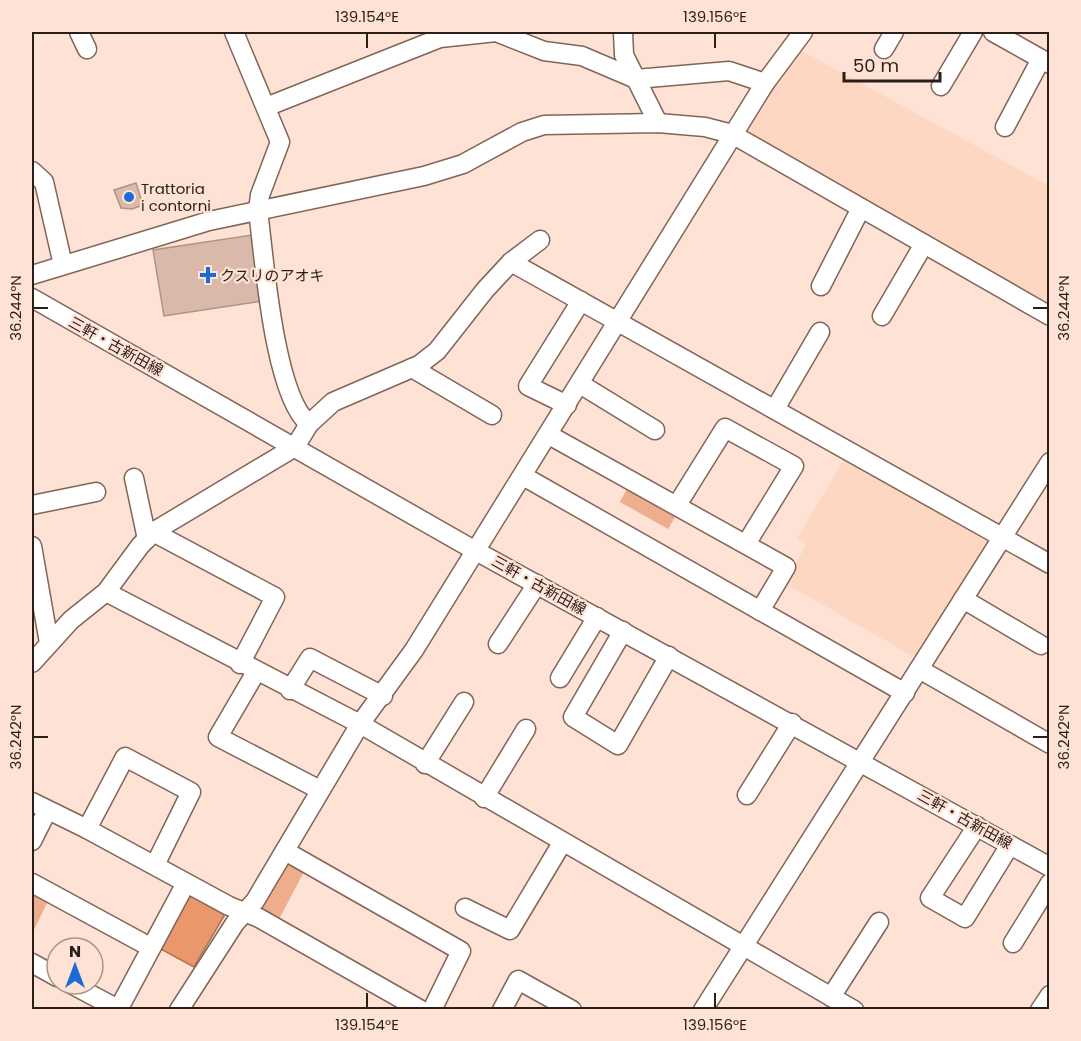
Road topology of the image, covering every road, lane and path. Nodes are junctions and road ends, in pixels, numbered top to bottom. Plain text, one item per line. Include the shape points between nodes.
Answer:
1 (79, 32) edge
2 (234, 32) edge
3 (624, 32) edge
4 (803, 32) edge
5 (894, 32) edge
6 (973, 32) edge
7 (993, 32) edge
8 (87, 49) dead end
9 (884, 49) dead end
10 (1045, 62) edge
11 (636, 79) junction
12 (765, 83) junction
13 (941, 86) dead end
14 (266, 107) junction
15 (658, 123) junction
16 (1005, 128) dead end
17 (732, 134) junction
18 (32, 171) edge
19 (861, 208) junction
20 (258, 210) junction
21 (540, 240) dead end
22 (924, 244) junction
23 (511, 262) junction
24 (63, 266) junction
25 (32, 275) edge
26 (821, 286) dead end
27 (32, 298) edge
28 (581, 301) junction
29 (882, 316) dead end
30 (1050, 316) edge
31 (618, 319) junction
32 (820, 332) dead end
33 (412, 368) junction
34 (580, 384) junction
35 (567, 405) junction
36 (775, 409) junction
37 (492, 415) dead end
38 (309, 424) junction
39 (655, 430) dead end
40 (549, 435) junction
41 (295, 447) junction
42 (1050, 462) edge
43 (523, 476) junction
44 (134, 478) dead end
45 (96, 492) dead end
46 (32, 505) edge
47 (677, 505) junction
48 (150, 536) junction
49 (1002, 537) junction
50 (746, 544) junction
51 (32, 546) edge
52 (474, 550) junction
53 (1050, 564) edge
54 (537, 584) junction
55 (35, 591) edge
56 (106, 592) junction
57 (963, 599) junction
58 (760, 611) junction
59 (597, 617) junction
60 (623, 631) junction
61 (49, 643) junction
62 (498, 644) dead end
63 (1041, 645) dead end
64 (669, 656) junction
65 (32, 663) edge
66 (248, 668) junction
67 (919, 669) junction
68 (560, 678) dead end
69 (290, 690) junction
70 (905, 693) junction
71 (383, 696) junction
72 (464, 702) dead end
73 (792, 723) junction
74 (360, 724) junction
75 (526, 729) dead end
76 (1050, 744) edge
77 (861, 762) junction
78 (425, 764) junction
79 (320, 790) junction
80 (747, 795) dead end
81 (484, 798) junction
82 (40, 807) edge
83 (977, 826) junction
84 (87, 829) junction
85 (32, 841) edge
86 (562, 843) junction
87 (1010, 845) junction
88 (285, 851) junction
89 (155, 865) junction
90 (1050, 867) edge
91 (32, 883) edge
92 (186, 883) junction
93 (1050, 883) edge
94 (465, 908) dead end
95 (244, 912) junction
96 (879, 922) dead end
97 (1013, 943) dead end
98 (150, 947) junction
99 (744, 948) junction
100 (1050, 995) edge
101 (94, 996) edge
102 (831, 997) junction
103 (118, 1009) edge
104 (706, 1009) edge
105 (179, 1010) edge
106 (421, 1010) edge
107 (432, 1010) edge
108 (502, 1010) edge
109 (572, 1010) edge
110 (854, 1010) edge
111 (1040, 1010) edge

1 - 8 street
2 - 14 street
3 - 11 street via 624,55
4 - 12 street
5 - 9 street
6 - 13 street
7 - 10 street
10 - 16 street
11 - 12 street via 729,71
11 - 14 street via 582,56 544,51 496,32 440,38
11 - 15 street
12 - 17 street
14 - 20 street via 280,142
15 - 17 street
15 - 20 street via 544,125 522,132 463,164 424,176
17 - 19 street
17 - 31 street
18 - 24 street via 44,182
19 - 22 street
19 - 26 street
20 - 24 street via 172,231
20 - 38 street via 277,355 297,411
21 - 23 street
22 - 29 street
22 - 30 street
23 - 28 street
23 - 33 street via 437,351
24 - 25 street
27 - 41 street, 三軒・古新田線
28 - 31 street
28 - 35 street via 528,386
31 - 34 street
31 - 36 street
32 - 36 street
33 - 37 street
33 - 38 street via 333,402
34 - 35 street
34 - 39 street
35 - 40 street
36 - 49 street
38 - 41 street
40 - 43 street
40 - 47 street
41 - 48 street
41 - 52 street, 三軒・古新田線
42 - 49 street
43 - 52 street
43 - 58 street
44 - 48 street
45 - 46 street
47 - 50 street
47 - 50 street via 725,428 794,466
48 - 56 street
48 - 66 street via 275,597
49 - 53 street
49 - 57 street
50 - 58 street via 786,567
51 - 55 street
52 - 54 street, 三軒・古新田線
52 - 71 street
54 - 59 street, 三軒・古新田線
54 - 62 street
55 - 61 street
56 - 61 street
56 - 66 street
57 - 63 street
57 - 67 street
58 - 70 street
59 - 60 street, 三軒・古新田線
59 - 68 street
60 - 64 street, 三軒・古新田線
60 - 64 street via 573,717 618,745
61 - 65 street
64 - 73 street, 三軒・古新田線
66 - 69 street
66 - 79 street via 218,737
67 - 70 street
67 - 76 street
69 - 71 street via 310,658
69 - 74 street
70 - 77 street
71 - 74 street
72 - 78 street
73 - 77 street, 三軒・古新田線
73 - 80 street
74 - 78 street
74 - 79 street
75 - 81 street
77 - 83 street, 三軒・古新田線
77 - 99 street
78 - 81 street
79 - 88 street
81 - 86 street
82 - 84 street
82 - 85 street
83 - 87 street, 三軒・古新田線
83 - 87 street via 930,898 965,918
84 - 89 street
84 - 89 street via 125,756 191,792
86 - 94 street via 510,930
86 - 99 street
87 - 90 street, 三軒・古新田線
88 - 95 street
88 - 107 street via 460,951
89 - 92 street
91 - 98 street
92 - 95 street
92 - 98 street
93 - 97 street
95 - 105 street
95 - 106 street
96 - 102 street
98 - 103 street
99 - 102 street
99 - 104 street
100 - 111 street
101 - 103 street
102 - 110 street
108 - 109 street via 518,980

